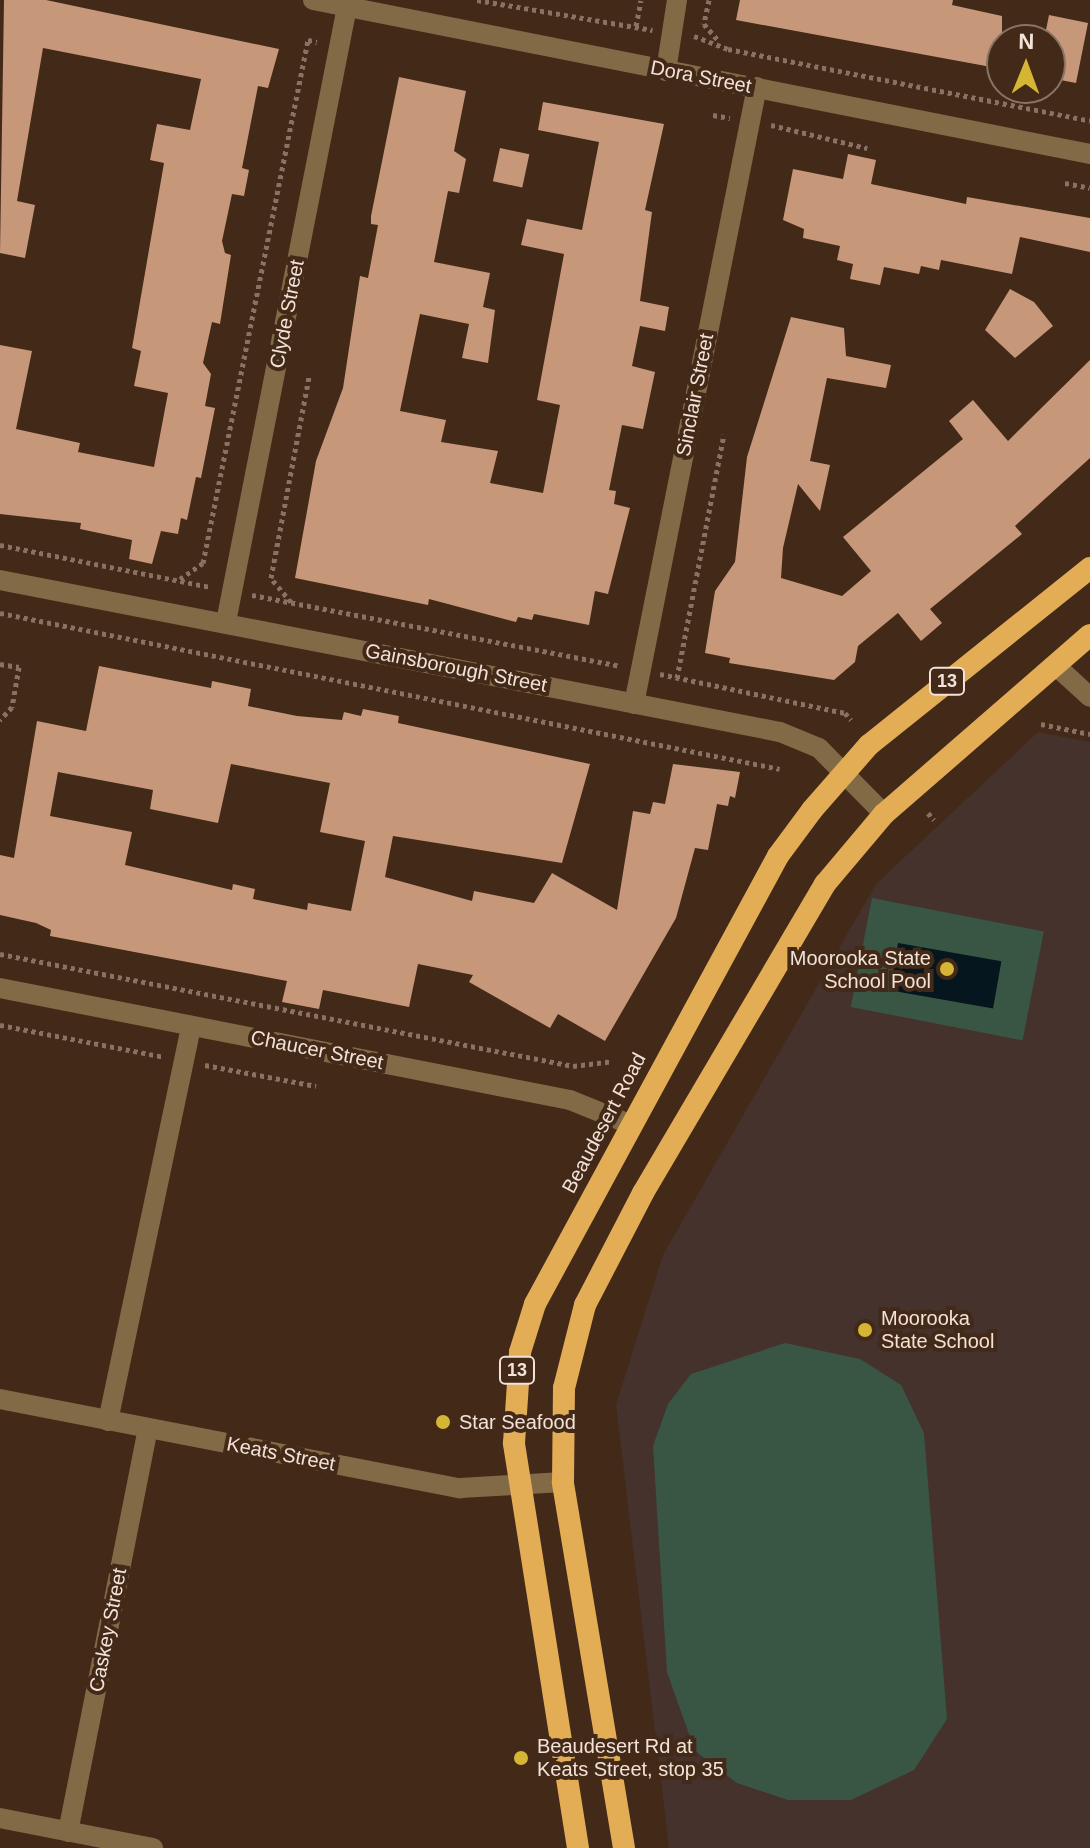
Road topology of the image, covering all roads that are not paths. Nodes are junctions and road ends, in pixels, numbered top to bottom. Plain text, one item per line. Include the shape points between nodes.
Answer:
1 (313, 0) edge
2 (677, 0) edge
3 (347, 7) junction
4 (666, 71) junction
5 (757, 87) junction
6 (1090, 154) edge
7 (1090, 568) edge
8 (0, 580) edge
9 (226, 622) junction
10 (1090, 635) edge
11 (1055, 665) junction
12 (1090, 697) edge
13 (634, 704) junction
14 (844, 771) junction
15 (884, 814) junction
16 (0, 988) edge
17 (191, 1026) junction
18 (629, 1124) junction
19 (0, 1399) edge
20 (108, 1421) junction
21 (148, 1429) junction
22 (563, 1482) junction
23 (518, 1485) junction
24 (0, 1818) edge
25 (68, 1832) junction
26 (153, 1848) edge
27 (578, 1848) edge
28 (624, 1848) edge

1 - 3 street, Dora Street
2 - 4 street
3 - 4 street, Dora Street
3 - 9 street, Clyde Street
4 - 5 street, Dora Street
5 - 6 street, Dora Street
5 - 13 street, Sinclair Street
7 - 14 highway, Beaudesert Road / 13
8 - 9 street, Gainsborough Street
9 - 13 street, Gainsborough Street
10 - 11 highway, 13
11 - 12 street
11 - 15 highway, 13
13 - 14 street, Gainsborough Street via 780,732 819,748
14 - 15 street, Gainsborough Street
14 - 18 highway, Beaudesert Road / 13 via 778,856
15 - 22 highway, 13 via 825,884 780,955 603,1268 572,1344 561,1430
16 - 17 street, Chaucer Street
17 - 18 street, Chaucer Street via 570,1100
17 - 20 street
18 - 23 highway, Beaudesert Road / 13 via 535,1304 520,1352 514,1395
19 - 20 street, Keats Street
20 - 21 street, Keats Street
21 - 23 street, Keats Street via 448,1486
21 - 25 street, Caskey Street
22 - 23 street, Keats Street
22 - 28 highway, 13
23 - 27 highway, Beaudesert Road / 13
24 - 25 street
25 - 26 street

